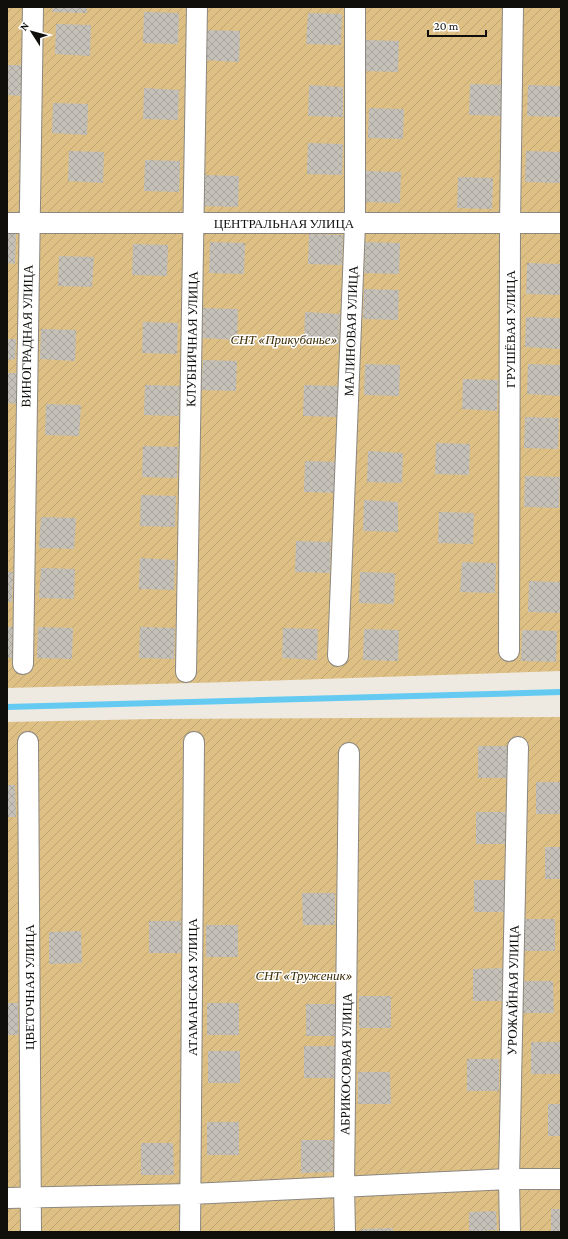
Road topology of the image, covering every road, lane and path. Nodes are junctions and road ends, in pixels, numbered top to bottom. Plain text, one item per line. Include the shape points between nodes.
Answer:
1 (33, 7) edge
2 (197, 7) edge
3 (355, 7) edge
4 (513, 7) edge
5 (7, 223) edge
6 (29, 223) junction
7 (194, 223) junction
8 (355, 223) junction
9 (510, 223) junction
10 (561, 223) edge
11 (509, 651) dead end
12 (338, 656) dead end
13 (24, 664) dead end
14 (186, 672) dead end
15 (28, 742) dead end
16 (194, 742) dead end
17 (518, 747) dead end
18 (349, 753) dead end
19 (509, 1179) junction
20 (561, 1179) edge
21 (344, 1186) junction
22 (190, 1194) junction
23 (31, 1197) junction
24 (7, 1198) edge
25 (31, 1232) edge
26 (190, 1232) edge
27 (345, 1232) edge
28 (510, 1232) edge

1 - 6 street, ВИНОГРАДНАЯ УЛИЦА
2 - 7 street, КЛУБНИЧНАЯ УЛИЦА
3 - 8 street, МАЛИНОВАЯ УЛИЦА
4 - 9 street, ГРУШЁВАЯ УЛИЦА
5 - 6 street, ЦЕНТРАЛЬНАЯ УЛИЦА
6 - 7 street, ЦЕНТРАЛЬНАЯ УЛИЦА
6 - 13 street, ВИНОГРАДНАЯ УЛИЦА
7 - 8 street, ЦЕНТРАЛЬНАЯ УЛИЦА
7 - 14 street, КЛУБНИЧНАЯ УЛИЦА
8 - 9 street, ЦЕНТРАЛЬНАЯ УЛИЦА
8 - 12 street, МАЛИНОВАЯ УЛИЦА
9 - 10 street, ЦЕНТРАЛЬНАЯ УЛИЦА
9 - 11 street, ГРУШЁВАЯ УЛИЦА
15 - 23 street, ЦВЕТОЧНАЯ УЛИЦА
16 - 22 street, АТАМАНСКАЯ УЛИЦА
17 - 19 street, УРОЖАЙНАЯ УЛИЦА
18 - 21 street, АБРИКОСОВАЯ УЛИЦА
19 - 20 street
19 - 21 street
19 - 28 street, УРОЖАЙНАЯ УЛИЦА
21 - 22 street
21 - 27 street, АБРИКОСОВАЯ УЛИЦА
22 - 23 street
22 - 26 street, АТАМАНСКАЯ УЛИЦА
23 - 24 street
23 - 25 street, ЦВЕТОЧНАЯ УЛИЦА

